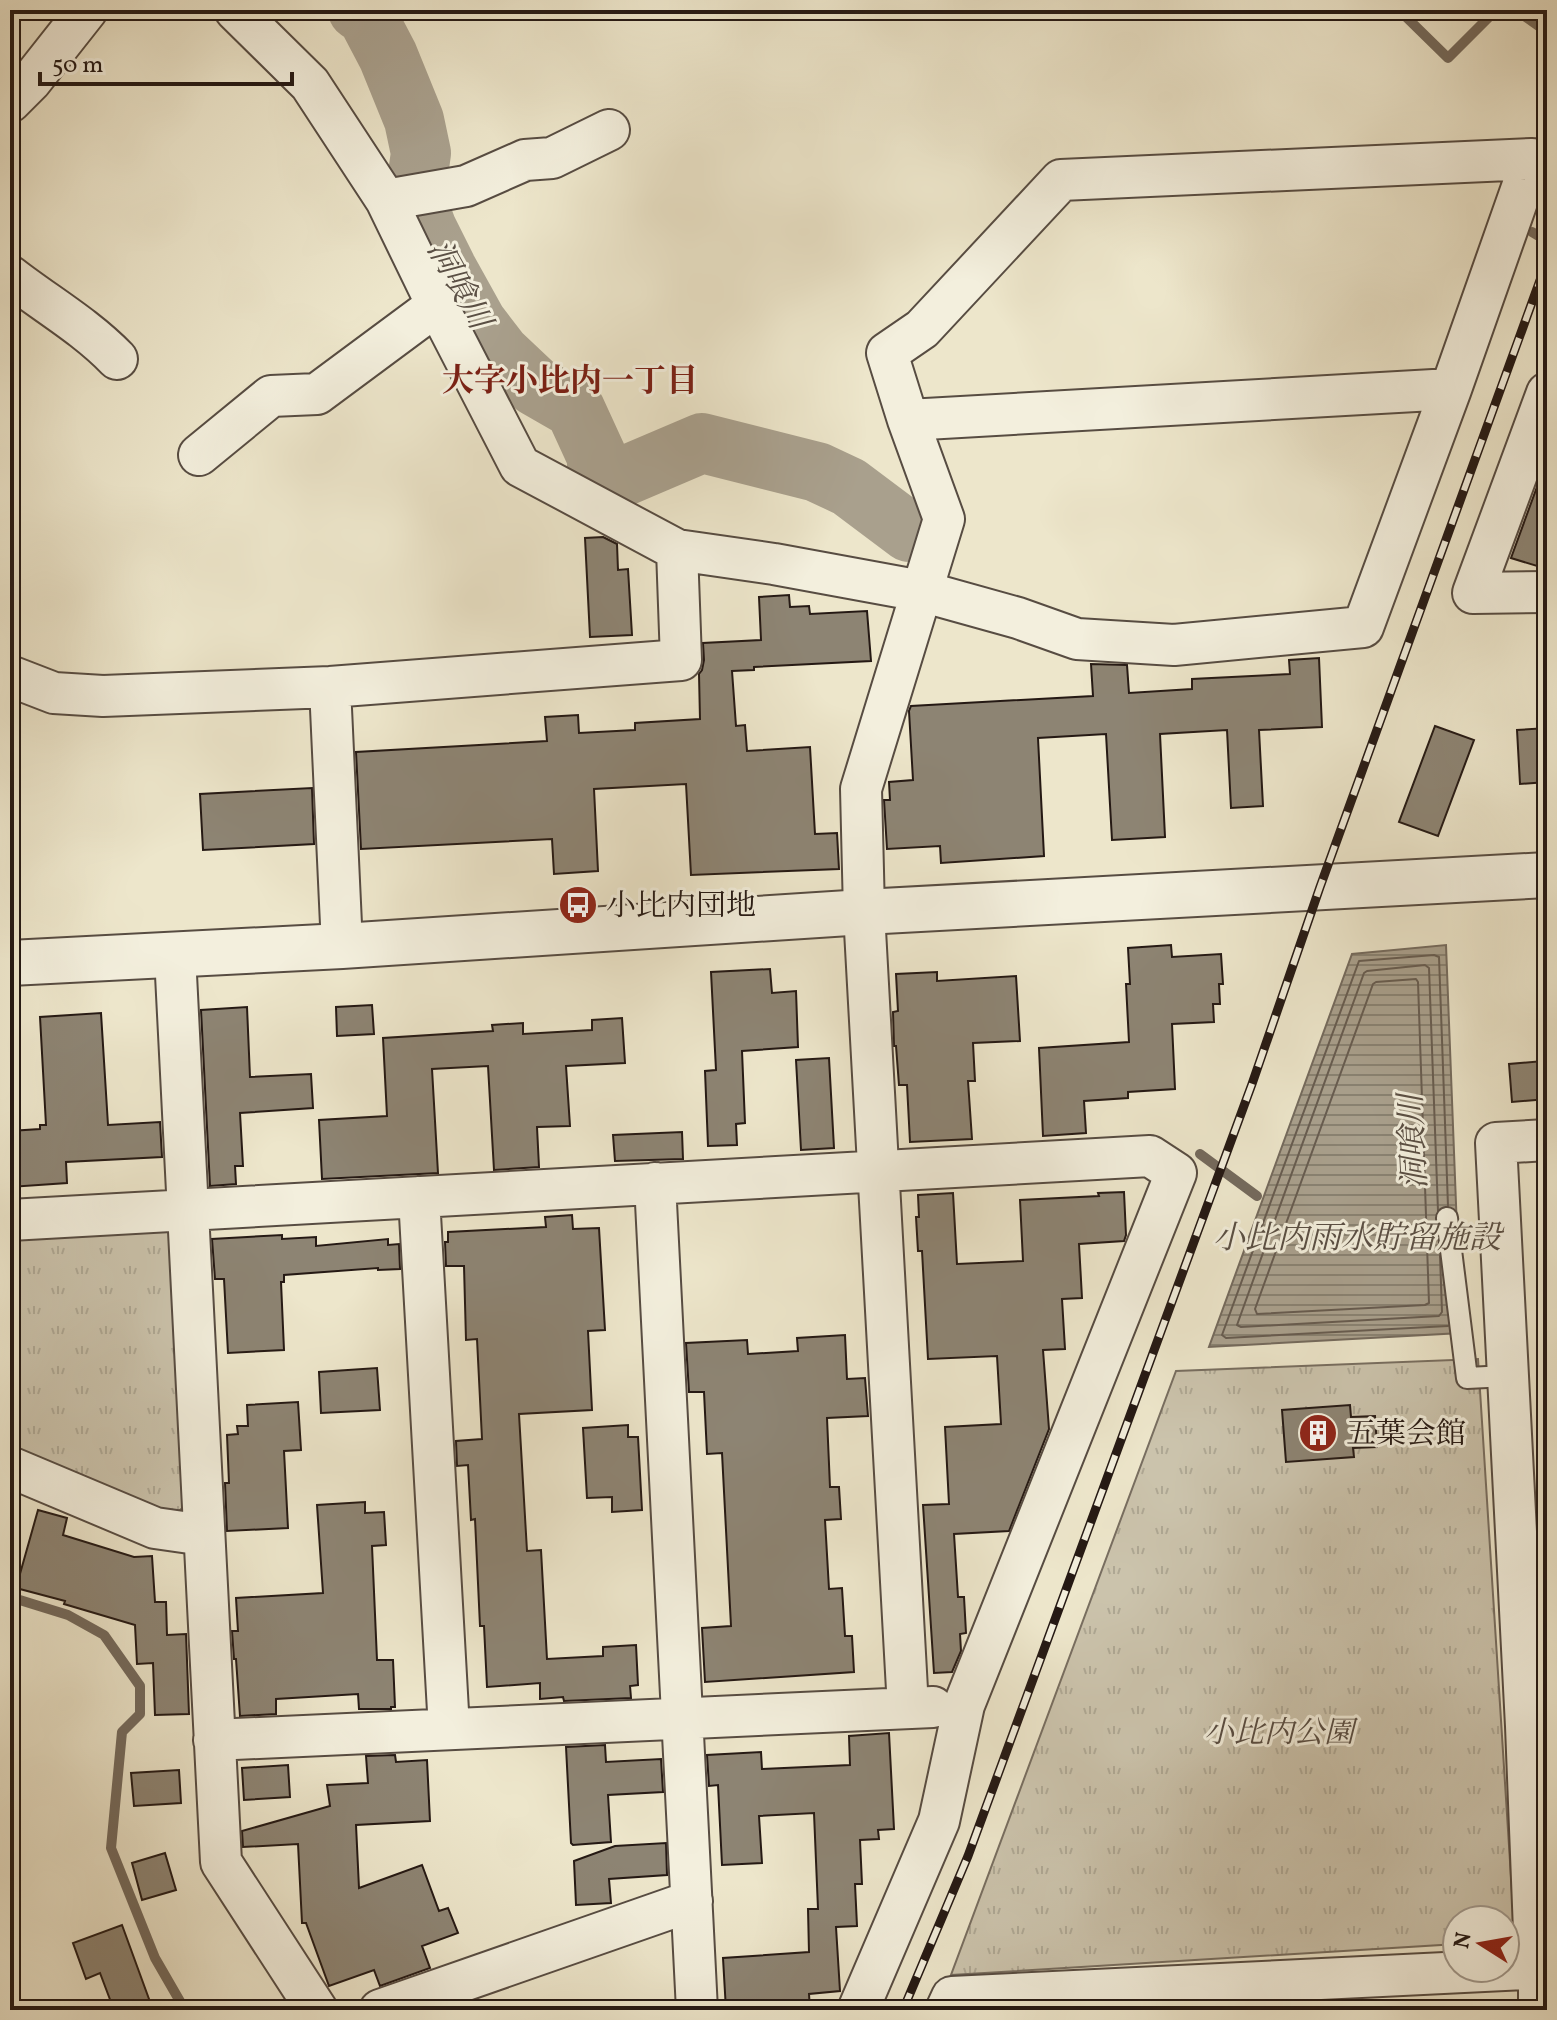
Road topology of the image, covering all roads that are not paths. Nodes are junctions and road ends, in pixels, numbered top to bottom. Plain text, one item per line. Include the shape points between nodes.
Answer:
1 (87, 10) edge
2 (235, 10) edge
3 (10, 102) edge
4 (609, 130) dead end
5 (405, 196) junction
6 (10, 276) edge
7 (437, 305) junction
8 (117, 359) dead end
9 (1451, 389) junction
10 (1547, 393) edge
11 (908, 420) junction
12 (199, 455) dead end
13 (677, 550) junction
14 (921, 591) junction
15 (1547, 592) edge
16 (10, 676) edge
17 (330, 687) junction
18 (1547, 875) edge
19 (864, 912) junction
20 (342, 946) junction
21 (175, 955) junction
22 (10, 963) edge
23 (1547, 1140) edge
24 (878, 1171) junction
25 (655, 1183) junction
26 (419, 1197) junction
27 (188, 1210) junction
28 (1447, 1218) dead end
29 (10, 1220) edge
30 (1507, 1376) junction
31 (10, 1467) edge
32 (204, 1535) junction
33 (964, 1705) junction
34 (908, 1708) junction
35 (683, 1719) junction
36 (1536, 1726) edge
37 (449, 1729) junction
38 (214, 1740) junction
39 (692, 1901) junction
40 (1543, 1968) edge
41 (317, 2010) edge
42 (380, 2010) edge
43 (697, 2010) edge
44 (858, 2010) edge
45 (946, 2010) edge
46 (1539, 2010) edge

1 - 3 street
2 - 5 street via 310,84
4 - 5 street via 552,158 525,160 466,186
5 - 7 street
6 - 8 street via 96,337
7 - 12 street via 317,394 271,396
7 - 13 street via 520,466
9 - 11 street
9 - 11 street via 1532,159 1061,180 922,329 887,353
9 - 14 street via 1363,627 1174,645 1077,639
10 - 15 street via 1473,593
11 - 14 street via 944,519
13 - 14 street
13 - 17 street via 681,660
14 - 19 street via 861,789
16 - 17 street via 54,693 103,696
17 - 20 street
18 - 19 street
19 - 20 street
19 - 24 street
20 - 21 street
21 - 22 street
21 - 27 street
23 - 30 street via 1496,1143
24 - 25 street
24 - 33 street via 1150,1156 1176,1173
24 - 34 street
25 - 26 street
25 - 35 street
26 - 27 street
26 - 37 street
27 - 29 street
27 - 32 street
28 - 30 lane via 1467,1378
30 - 36 street
31 - 32 street via 155,1528
32 - 38 street
33 - 34 street
33 - 44 street via 939,1821
34 - 35 street
35 - 37 street
35 - 39 street
36 - 40 street via 1534,1931
37 - 38 street
38 - 41 street via 221,1862
39 - 42 street
39 - 43 street
40 - 45 street via 952,1997
40 - 46 street

